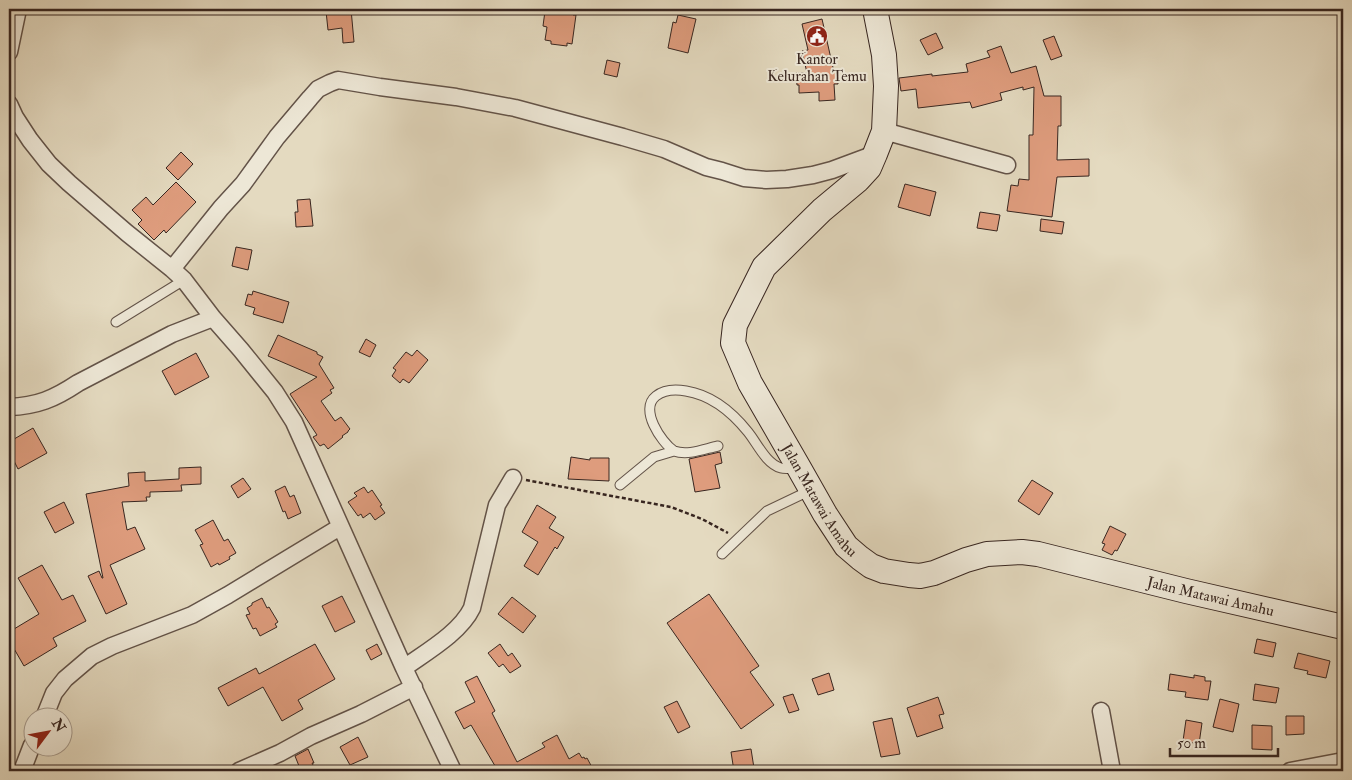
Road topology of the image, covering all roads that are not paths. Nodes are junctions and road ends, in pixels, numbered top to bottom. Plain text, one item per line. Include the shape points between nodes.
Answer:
1 (18, 9) edge
2 (875, 9) edge
3 (9, 52) edge
4 (9, 104) edge
5 (884, 130) junction
6 (875, 154) junction
7 (1007, 165) dead end
8 (178, 274) junction
9 (213, 318) junction
10 (116, 322) dead end
11 (9, 407) edge
12 (664, 442) junction
13 (718, 446) dead end
14 (674, 450) junction
15 (654, 457) junction
16 (799, 468) junction
17 (513, 478) road end
18 (620, 485) dead end
19 (811, 490) junction
20 (340, 527) junction
21 (722, 554) dead end
22 (1343, 627) edge
23 (404, 668) junction
24 (414, 687) junction
25 (48, 708) edge
26 (1101, 711) dead end
27 (27, 758) edge
28 (1343, 761) edge
29 (22, 771) edge
30 (239, 771) edge
31 (453, 771) edge
32 (1112, 771) edge
33 (1290, 771) edge

1 - 3 street
2 - 5 main road, Jalan Matawai Amahu via 884,55
4 - 8 street via 30,140 56,170
5 - 6 main road, Jalan Matawai Amahu
5 - 7 street
6 - 8 street via 813,175 766,180 744,178 706,167 664,149 515,108 338,80 318,89 277,137 221,208
6 - 16 main road, Jalan Matawai Amahu via 869,168 858,180 764,267 734,326 733,343 750,383
8 - 9 street
8 - 10 lane
9 - 11 street via 172,334 45,401
9 - 20 street via 275,392 294,422
12 - 14 lane
12 - 15 lane
12 - 16 lane via 650,411 654,397 671,390 697,393 727,410 772,463 781,468
13 - 14 lane via 686,453
14 - 15 lane
15 - 18 lane
16 - 19 main road, Jalan Matawai Amahu
17 - 23 street via 497,505 468,617 451,634
19 - 21 lane via 767,512
19 - 22 main road, Jalan Matawai Amahu via 846,546 871,566 884,571 920,576 987,554 1022,552
20 - 23 street
20 - 25 street via 192,615 92,656 65,679
23 - 24 street
24 - 30 street
24 - 31 street
26 - 32 street
27 - 29 street
28 - 33 street

